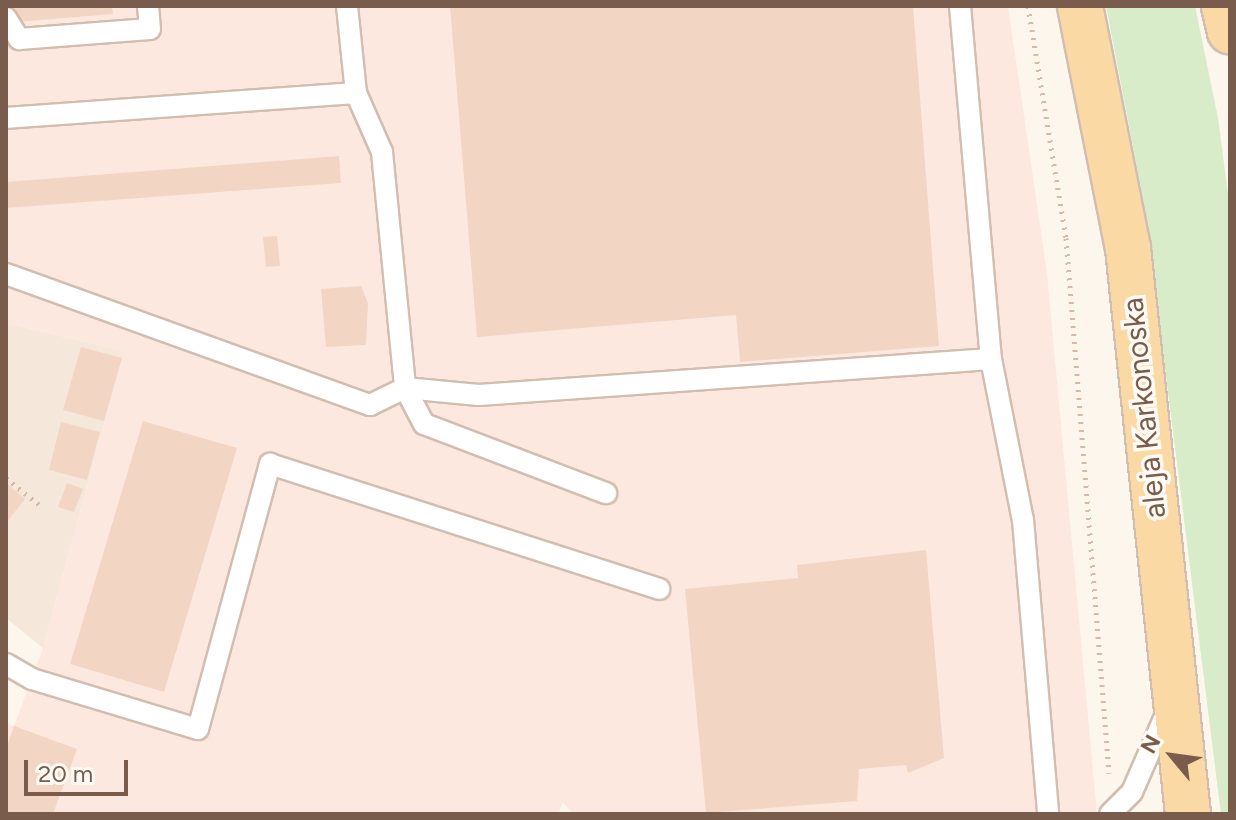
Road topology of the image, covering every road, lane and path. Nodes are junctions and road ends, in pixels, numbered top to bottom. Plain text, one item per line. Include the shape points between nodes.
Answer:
1 (148, 6) edge
2 (347, 6) edge
3 (960, 6) edge
4 (1028, 6) edge
5 (1080, 6) edge
6 (1224, 6) edge
7 (6, 18) edge
8 (1230, 31) edge
9 (356, 93) junction
10 (6, 118) edge
11 (6, 274) edge
12 (991, 359) junction
13 (405, 388) junction
14 (6, 478) edge
15 (606, 493) dead end
16 (42, 507) dead end
17 (659, 589) dead end
18 (6, 664) edge
19 (1176, 689) junction
20 (1112, 812) edge
21 (1048, 814) edge
22 (1188, 814) edge

1 - 7 lane via 150,29 19,39
2 - 9 lane
3 - 12 lane
4 - 20 path via 1066,238
5 - 19 main road, aleja Karkonoska via 1128,248
6 - 8 main road
9 - 10 lane
9 - 13 lane via 382,152
11 - 13 lane via 370,405
12 - 13 lane via 479,395
12 - 21 lane via 1023,520
13 - 15 lane via 424,424
14 - 16 path
17 - 18 lane via 270,464 198,729 32,679
19 - 20 lane via 1132,792
19 - 22 main road, aleja Karkonoska

